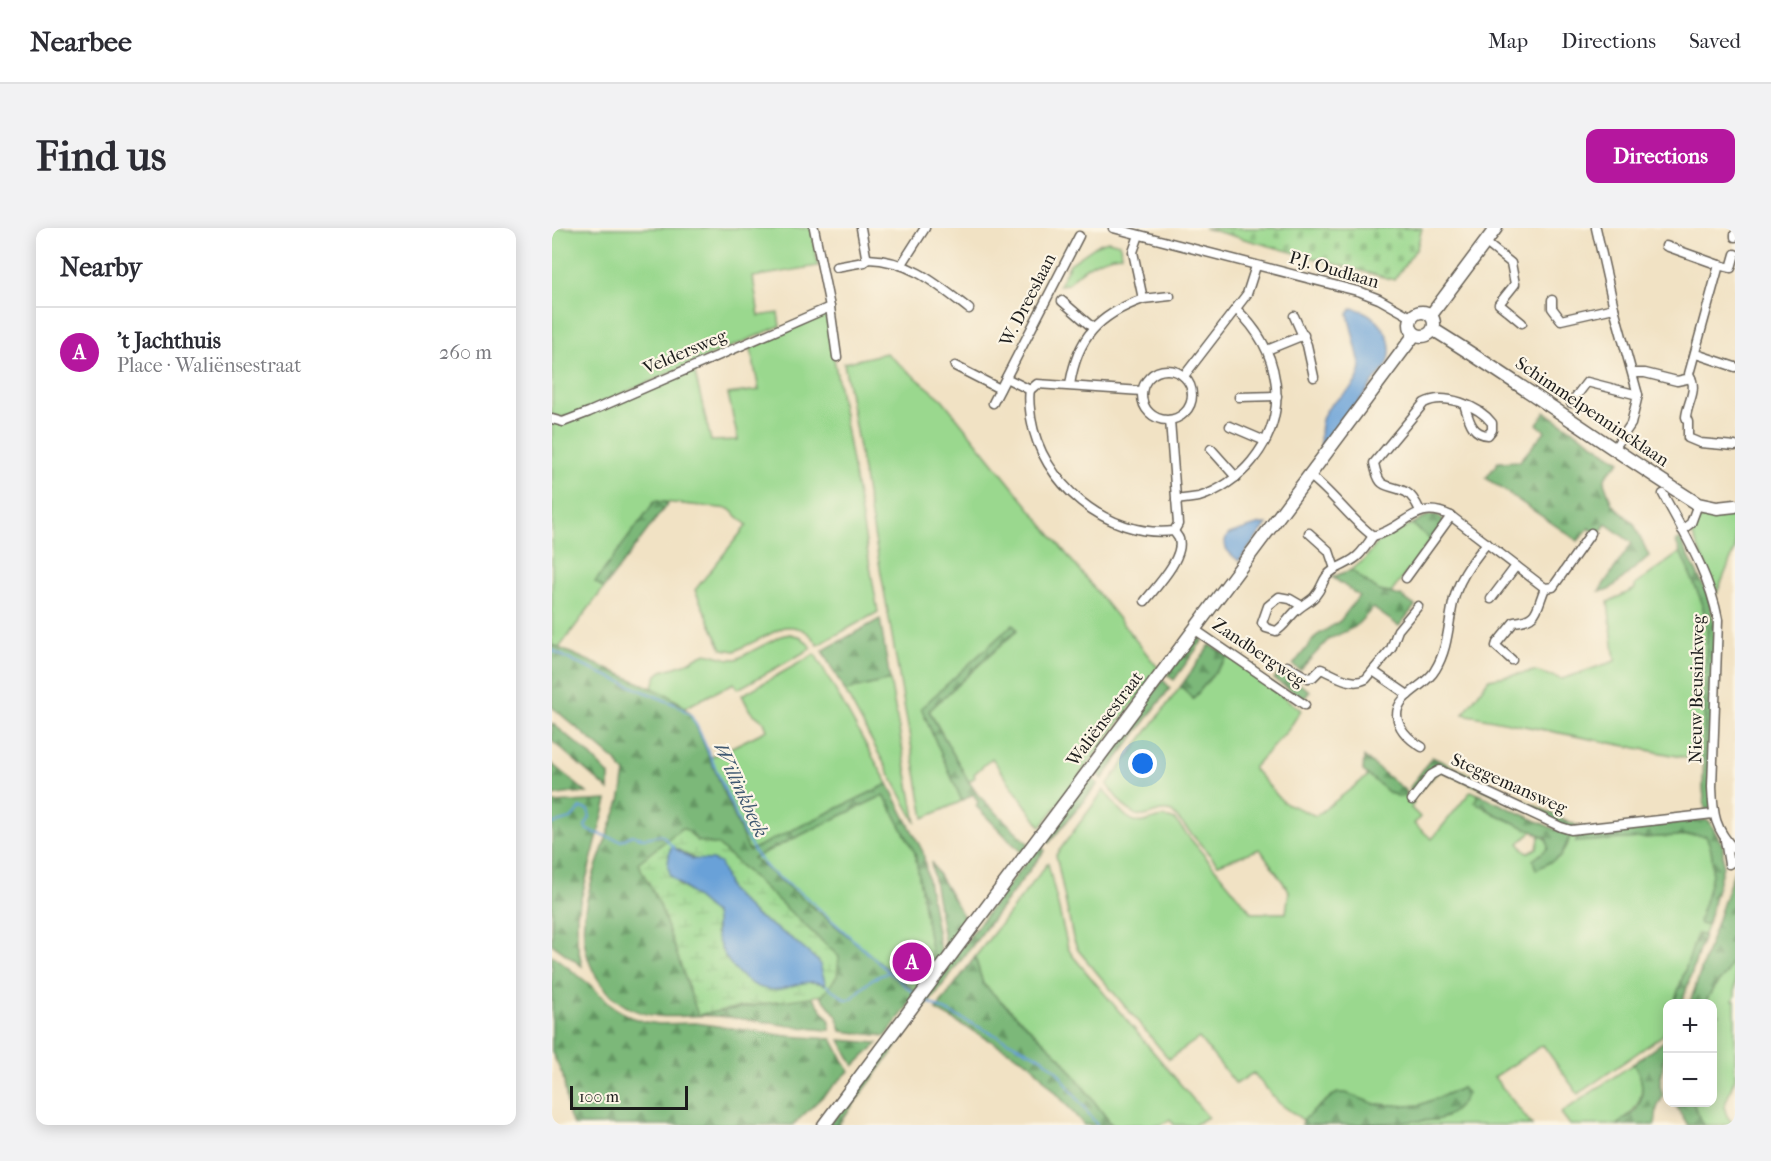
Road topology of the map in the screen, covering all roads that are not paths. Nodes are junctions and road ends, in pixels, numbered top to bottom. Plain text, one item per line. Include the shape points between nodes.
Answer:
1 (814, 228) edge
2 (861, 228) edge
3 (925, 228) edge
4 (1113, 228) edge
5 (1496, 228) edge
6 (1596, 228) edge
7 (1139, 235) junction
8 (1079, 236) dead end
9 (1486, 243) junction
10 (1666, 246) dead end
11 (1735, 254) edge
12 (868, 259) junction
13 (902, 264) junction
14 (1719, 265) junction
15 (1256, 266) junction
16 (836, 267) dead end
17 (1170, 296) dead end
18 (1143, 299) junction
19 (1552, 300) dead end
20 (1062, 301) dead end
21 (830, 307) junction
22 (1614, 308) junction
23 (969, 309) dead end
24 (1236, 309) junction
25 (1431, 315) junction
26 (1294, 316) dead end
27 (1411, 317) junction
28 (1522, 323) dead end
29 (1093, 328) junction
30 (1434, 330) junction
31 (1415, 334) junction
32 (1304, 335) junction
33 (1267, 350) junction
34 (1696, 354) junction
35 (837, 357) dead end
36 (955, 366) dead end
37 (1735, 367) edge
38 (1633, 373) junction
39 (1184, 376) junction
40 (1314, 377) dead end
41 (1006, 378) junction
42 (1691, 378) junction
43 (1070, 386) junction
44 (1000, 389) junction
45 (1030, 390) junction
46 (1142, 391) junction
47 (1638, 395) junction
48 (1277, 396) junction
49 (1239, 397) dead end
50 (993, 403) dead end
51 (1464, 404) dead end
52 (1571, 404) dead end
53 (552, 419) edge
54 (1170, 420) junction
55 (1230, 426) dead end
56 (1265, 441) junction
57 (1735, 446) edge
58 (1211, 449) dead end
59 (1614, 449) junction
60 (1309, 475) junction
61 (1236, 477) junction
62 (1663, 494) dead end
63 (1176, 500) junction
64 (1698, 504) junction
65 (1735, 506) edge
66 (1420, 511) junction
67 (1451, 516) junction
68 (1682, 530) junction
69 (1173, 531) junction
70 (1591, 533) dead end
71 (1309, 534) dead end
72 (1373, 536) junction
73 (1486, 543) junction
74 (1516, 566) junction
75 (1335, 569) junction
76 (1406, 578) dead end
77 (1545, 588) junction
78 (1491, 598) dead end
79 (1145, 601) dead end
80 (1302, 606) junction
81 (1418, 606) dead end
82 (1194, 629) junction
83 (1512, 660) dead end
84 (1287, 666) dead end
85 (1373, 671) junction
86 (1408, 695) junction
87 (1305, 705) dead end
88 (1422, 747) dead end
89 (1412, 800) dead end
90 (1713, 814) junction
91 (1725, 840) junction
92 (1735, 850) edge
93 (1735, 860) edge
94 (824, 1125) edge

1 - 21 street
2 - 12 street
3 - 13 street
4 - 7 street, P.J. Oudlaan
5 - 9 street
6 - 22 street
7 - 15 street, P.J. Oudlaan
7 - 18 street via 1133,252
8 - 41 street, W. Dreeslaan
9 - 25 street
9 - 28 street via 1511,263 1515,284 1499,304
10 - 14 street
11 - 14 street via 1731,268
12 - 13 street
12 - 16 street
13 - 23 street via 931,279
14 - 34 street
15 - 24 street via 1247,294
15 - 27 street, P.J. Oudlaan via 1361,292
17 - 18 street
18 - 29 street via 1121,307
19 - 22 street via 1551,308 1562,320
20 - 29 street
21 - 35 street
21 - 53 street, Veldersweg via 589,412 563,422
22 - 38 street
24 - 33 street via 1249,321
24 - 39 street
25 - 27 street via 1423,312
25 - 30 street
26 - 32 street
27 - 31 street via 1410,327
29 - 43 street via 1080,348
30 - 31 street via 1423,337
30 - 59 street, Schimmelpennincklaan
31 - 60 street, Waliënsestraat
32 - 33 street
32 - 40 street
33 - 48 street
34 - 37 street
34 - 42 street
36 - 44 street
38 - 42 street via 1677,381
38 - 47 street
39 - 46 street via 1174,370 1154,373
39 - 54 street via 1190,383 1191,402 1187,411
41 - 44 street, W. Dreeslaan
41 - 45 street
42 - 57 street via 1693,394 1686,417 1687,435 1700,443
43 - 45 street via 1037,384
43 - 46 street
44 - 50 street, W. Dreeslaan
45 - 69 street via 1033,429 1040,451 1067,489 1093,511 1118,522 1140,529
46 - 54 street via 1146,408 1153,415
47 - 52 street via 1587,382
47 - 59 street via 1631,424
48 - 49 street
48 - 56 street
51 - 66 street via 1440,399 1424,403 1374,463 1377,478 1388,488 1407,493
54 - 63 street
55 - 56 street
56 - 61 street
58 - 61 street
59 - 64 street, Schimmelpennincklaan
60 - 72 street
60 - 82 street, Waliënsestraat
61 - 63 street via 1200,496
62 - 68 street, Nieuw Beusinkweg
63 - 69 street via 1178,524
64 - 65 street, Schimmelpennincklaan via 1716,508
64 - 68 street via 1691,524
66 - 67 street via 1438,510
66 - 72 street
67 - 73 street
67 - 76 street
68 - 90 street, Nieuw Beusinkweg via 1704,575 1718,620
69 - 79 street via 1179,540 1179,553
70 - 77 street via 1553,587
71 - 75 street via 1329,550
72 - 75 street via 1354,561
73 - 74 street
73 - 86 street via 1461,579 1449,634 1435,671
74 - 77 street
74 - 78 street
75 - 80 street via 1325,575 1316,596
77 - 83 street via 1533,617 1514,622 1497,643
80 - 80 street via 1279,597 1268,606 1262,623 1276,631
81 - 85 street
82 - 87 street, Zandbergweg
82 - 94 street, Waliënsestraat
84 - 85 street via 1308,678 1321,669 1353,683
85 - 86 street
86 - 88 street via 1400,703 1397,715 1410,739
89 - 90 street, Steggemansweg via 1431,775 1440,770 1571,830
90 - 91 street, Nieuw Beusinkweg
91 - 92 street, Nieuw Beusinkweg
91 - 93 street via 1729,864

